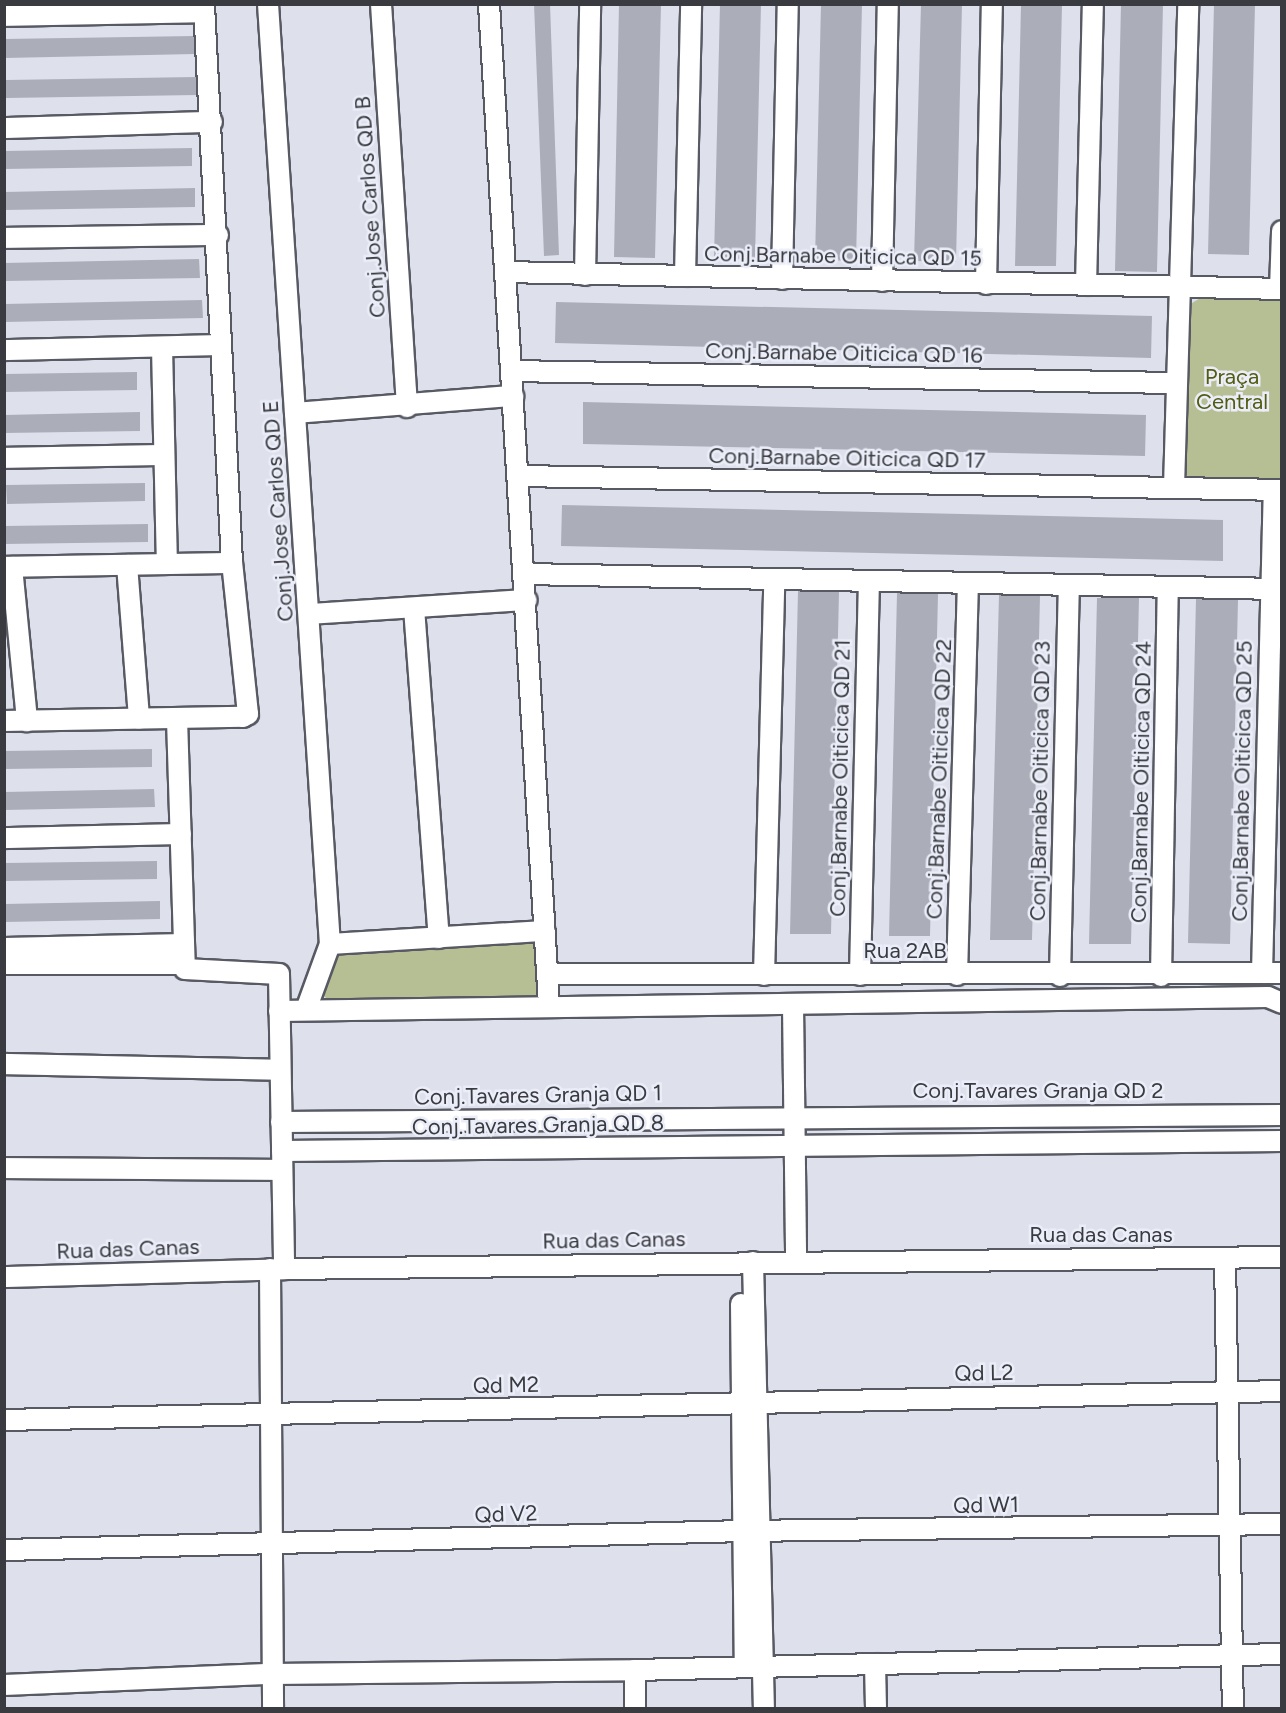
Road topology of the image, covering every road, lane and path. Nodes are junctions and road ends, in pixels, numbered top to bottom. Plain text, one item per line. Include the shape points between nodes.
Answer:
1 (268, 4) edge
2 (381, 4) edge
3 (489, 4) edge
4 (590, 4) edge
5 (691, 4) edge
6 (788, 4) edge
7 (888, 4) edge
8 (992, 4) edge
9 (1093, 4) edge
10 (1188, 4) edge
11 (204, 8) edge
12 (93, 9) edge
13 (4, 16) edge
14 (212, 122) junction
15 (4, 128) edge
16 (1281, 231) edge
17 (218, 235) junction
18 (4, 238) edge
19 (505, 272) junction
20 (585, 275) junction
21 (685, 276) junction
22 (782, 279) junction
23 (882, 281) junction
24 (986, 284) junction
25 (1086, 285) junction
26 (1180, 286) junction
27 (1281, 289) edge
28 (221, 345) junction
29 (162, 346) junction
30 (4, 350) edge
31 (511, 371) junction
32 (1175, 383) junction
33 (513, 396) junction
34 (407, 407) junction
35 (295, 413) junction
36 (164, 455) junction
37 (4, 458) edge
38 (520, 477) junction
39 (1174, 487) junction
40 (1278, 490) edge
41 (232, 563) junction
42 (167, 564) junction
43 (127, 565) junction
44 (8, 567) edge
45 (525, 574) junction
46 (774, 582) junction
47 (869, 583) junction
48 (968, 585) junction
49 (1069, 587) junction
50 (1168, 588) junction
51 (1276, 589) edge
52 (527, 600) junction
53 (414, 608) junction
54 (310, 614) junction
55 (139, 719) junction
56 (177, 719) junction
57 (4, 721) edge
58 (27, 721) junction
59 (181, 834) junction
60 (4, 838) edge
61 (545, 931) junction
62 (439, 938) junction
63 (184, 944) junction
64 (330, 944) junction
65 (4, 948) edge
66 (4, 964) edge
67 (185, 964) junction
68 (1262, 973) junction
69 (1281, 973) edge
70 (548, 974) junction
71 (765, 975) junction
72 (860, 975) junction
73 (957, 975) junction
74 (1060, 976) junction
75 (1161, 976) junction
76 (1275, 1000) edge
77 (793, 1004) junction
78 (549, 1006) junction
79 (306, 1010) junction
80 (279, 1011) junction
81 (4, 1064) edge
82 (280, 1070) junction
83 (1065, 1114) junction
84 (1281, 1115) edge
85 (794, 1117) junction
86 (281, 1122) junction
87 (1066, 1141) junction
88 (1281, 1141) edge
89 (794, 1146) junction
90 (282, 1161) junction
91 (4, 1168) edge
92 (1281, 1257) edge
93 (1225, 1258) junction
94 (747, 1262) junction
95 (795, 1262) junction
96 (277, 1269) junction
97 (4, 1277) edge
98 (1281, 1391) edge
99 (1226, 1392) junction
100 (751, 1403) junction
101 (269, 1415) junction
102 (4, 1420) edge
103 (1281, 1524) edge
104 (1228, 1525) junction
105 (752, 1532) junction
106 (269, 1546) junction
107 (4, 1550) edge
108 (1281, 1654) edge
109 (1231, 1655) junction
110 (875, 1664) junction
111 (754, 1665) junction
112 (635, 1670) junction
113 (272, 1674) junction
114 (4, 1685) edge
115 (273, 1708) edge
116 (635, 1708) edge
117 (764, 1708) edge
118 (876, 1708) edge
119 (1233, 1708) edge

1 - 35 street, Conj.Jose Carlos QD E
2 - 34 street, Conj.Jose Carlos QD B
3 - 19 street
4 - 20 street
5 - 21 street
6 - 22 street
7 - 23 street
8 - 24 street
9 - 25 street
10 - 26 street
11 - 12 street
11 - 14 street
12 - 13 street
14 - 15 street
14 - 17 street
16 - 27 street
17 - 18 street
17 - 28 street
19 - 20 street, Conj.Barnabe Oiticica QD 15
19 - 31 street
20 - 21 street, Conj.Barnabe Oiticica QD 15
21 - 22 street, Conj.Barnabe Oiticica QD 15
22 - 23 street, Conj.Barnabe Oiticica QD 15
23 - 24 street, Conj.Barnabe Oiticica QD 15
24 - 25 street, Conj.Barnabe Oiticica QD 15
25 - 26 street, Conj.Barnabe Oiticica QD 15
26 - 27 street, Conj.Barnabe Oiticica QD 15
26 - 32 street
28 - 29 street
28 - 41 street
29 - 30 street
29 - 36 street
31 - 32 street, Conj.Barnabe Oiticica QD 16
31 - 33 street
32 - 39 street
33 - 34 street
33 - 38 street
34 - 35 street
35 - 54 street, Conj.Jose Carlos QD E
36 - 37 street
36 - 42 street
38 - 39 street, Conj.Barnabe Oiticica QD 17
38 - 45 street
39 - 40 street, Conj.Barnabe Oiticica QD 17
40 - 51 street, Conj.Barnabe Oiticica QD 25
41 - 42 street
41 - 56 street via 247,716
42 - 43 street
43 - 44 street
43 - 55 street
44 - 58 street
45 - 46 street
45 - 52 street
46 - 47 street
46 - 71 street
47 - 48 street
47 - 72 street, Conj.Barnabe Oiticica QD 21
48 - 49 street
48 - 73 street, Conj.Barnabe Oiticica QD 22
49 - 50 street
49 - 74 street, Conj.Barnabe Oiticica QD 23
50 - 51 street
50 - 75 street, Conj.Barnabe Oiticica QD 24
51 - 68 street, Conj.Barnabe Oiticica QD 25
52 - 53 street
52 - 61 street
53 - 54 street
53 - 62 street
54 - 64 street, Conj.Jose Carlos QD E
55 - 56 street
55 - 58 street
56 - 59 street
57 - 58 street
59 - 60 street
59 - 63 street
61 - 62 street
61 - 70 street
62 - 64 street
63 - 65 street
63 - 67 street
64 - 79 street, Conj.Jose Carlos QD E
66 - 67 street
67 - 80 street via 185,969 279,974
68 - 69 street, Rua 2AB
68 - 75 street, Rua 2AB
70 - 71 street, Rua 2AB
70 - 78 street
71 - 72 street, Rua 2AB
72 - 73 street, Rua 2AB
73 - 74 street, Rua 2AB
74 - 75 street, Rua 2AB
76 - 77 street
77 - 78 street
77 - 85 street
78 - 79 street
79 - 80 street
80 - 82 street
81 - 82 street
82 - 86 street
83 - 84 street, Conj.Tavares Granja QD 2
83 - 85 street, Conj.Tavares Granja QD 2
83 - 87 street
85 - 86 street, Conj.Tavares Granja QD 1
85 - 89 street
86 - 90 street
87 - 88 street, Conj.Tavares Granja QD 8
87 - 89 street, Conj.Tavares Granja QD 8
89 - 90 street, Conj.Tavares Granja QD 8
89 - 95 street
90 - 91 street, Conj.Tavares Granja QD 8
90 - 96 street
92 - 93 street, Rua das Canas
93 - 95 street, Rua das Canas
93 - 99 street
94 - 95 street, Rua das Canas
94 - 96 street, Rua das Canas
94 - 100 street
96 - 97 street, Rua das Canas
96 - 101 street
98 - 99 street, Qd L2
99 - 100 street, Qd L2
99 - 104 street
100 - 101 street, Qd M2
100 - 105 street
101 - 102 street, Qd M2
101 - 106 street
103 - 104 street, Qd W1
104 - 105 street, Qd W1
104 - 109 street
105 - 106 street, Qd V2
105 - 111 street
106 - 107 street, Qd V2
106 - 113 street
108 - 109 street
109 - 110 street
109 - 119 street
110 - 111 street
110 - 118 street
111 - 112 street
111 - 117 street
112 - 113 street
112 - 116 street
113 - 114 street
113 - 115 street

